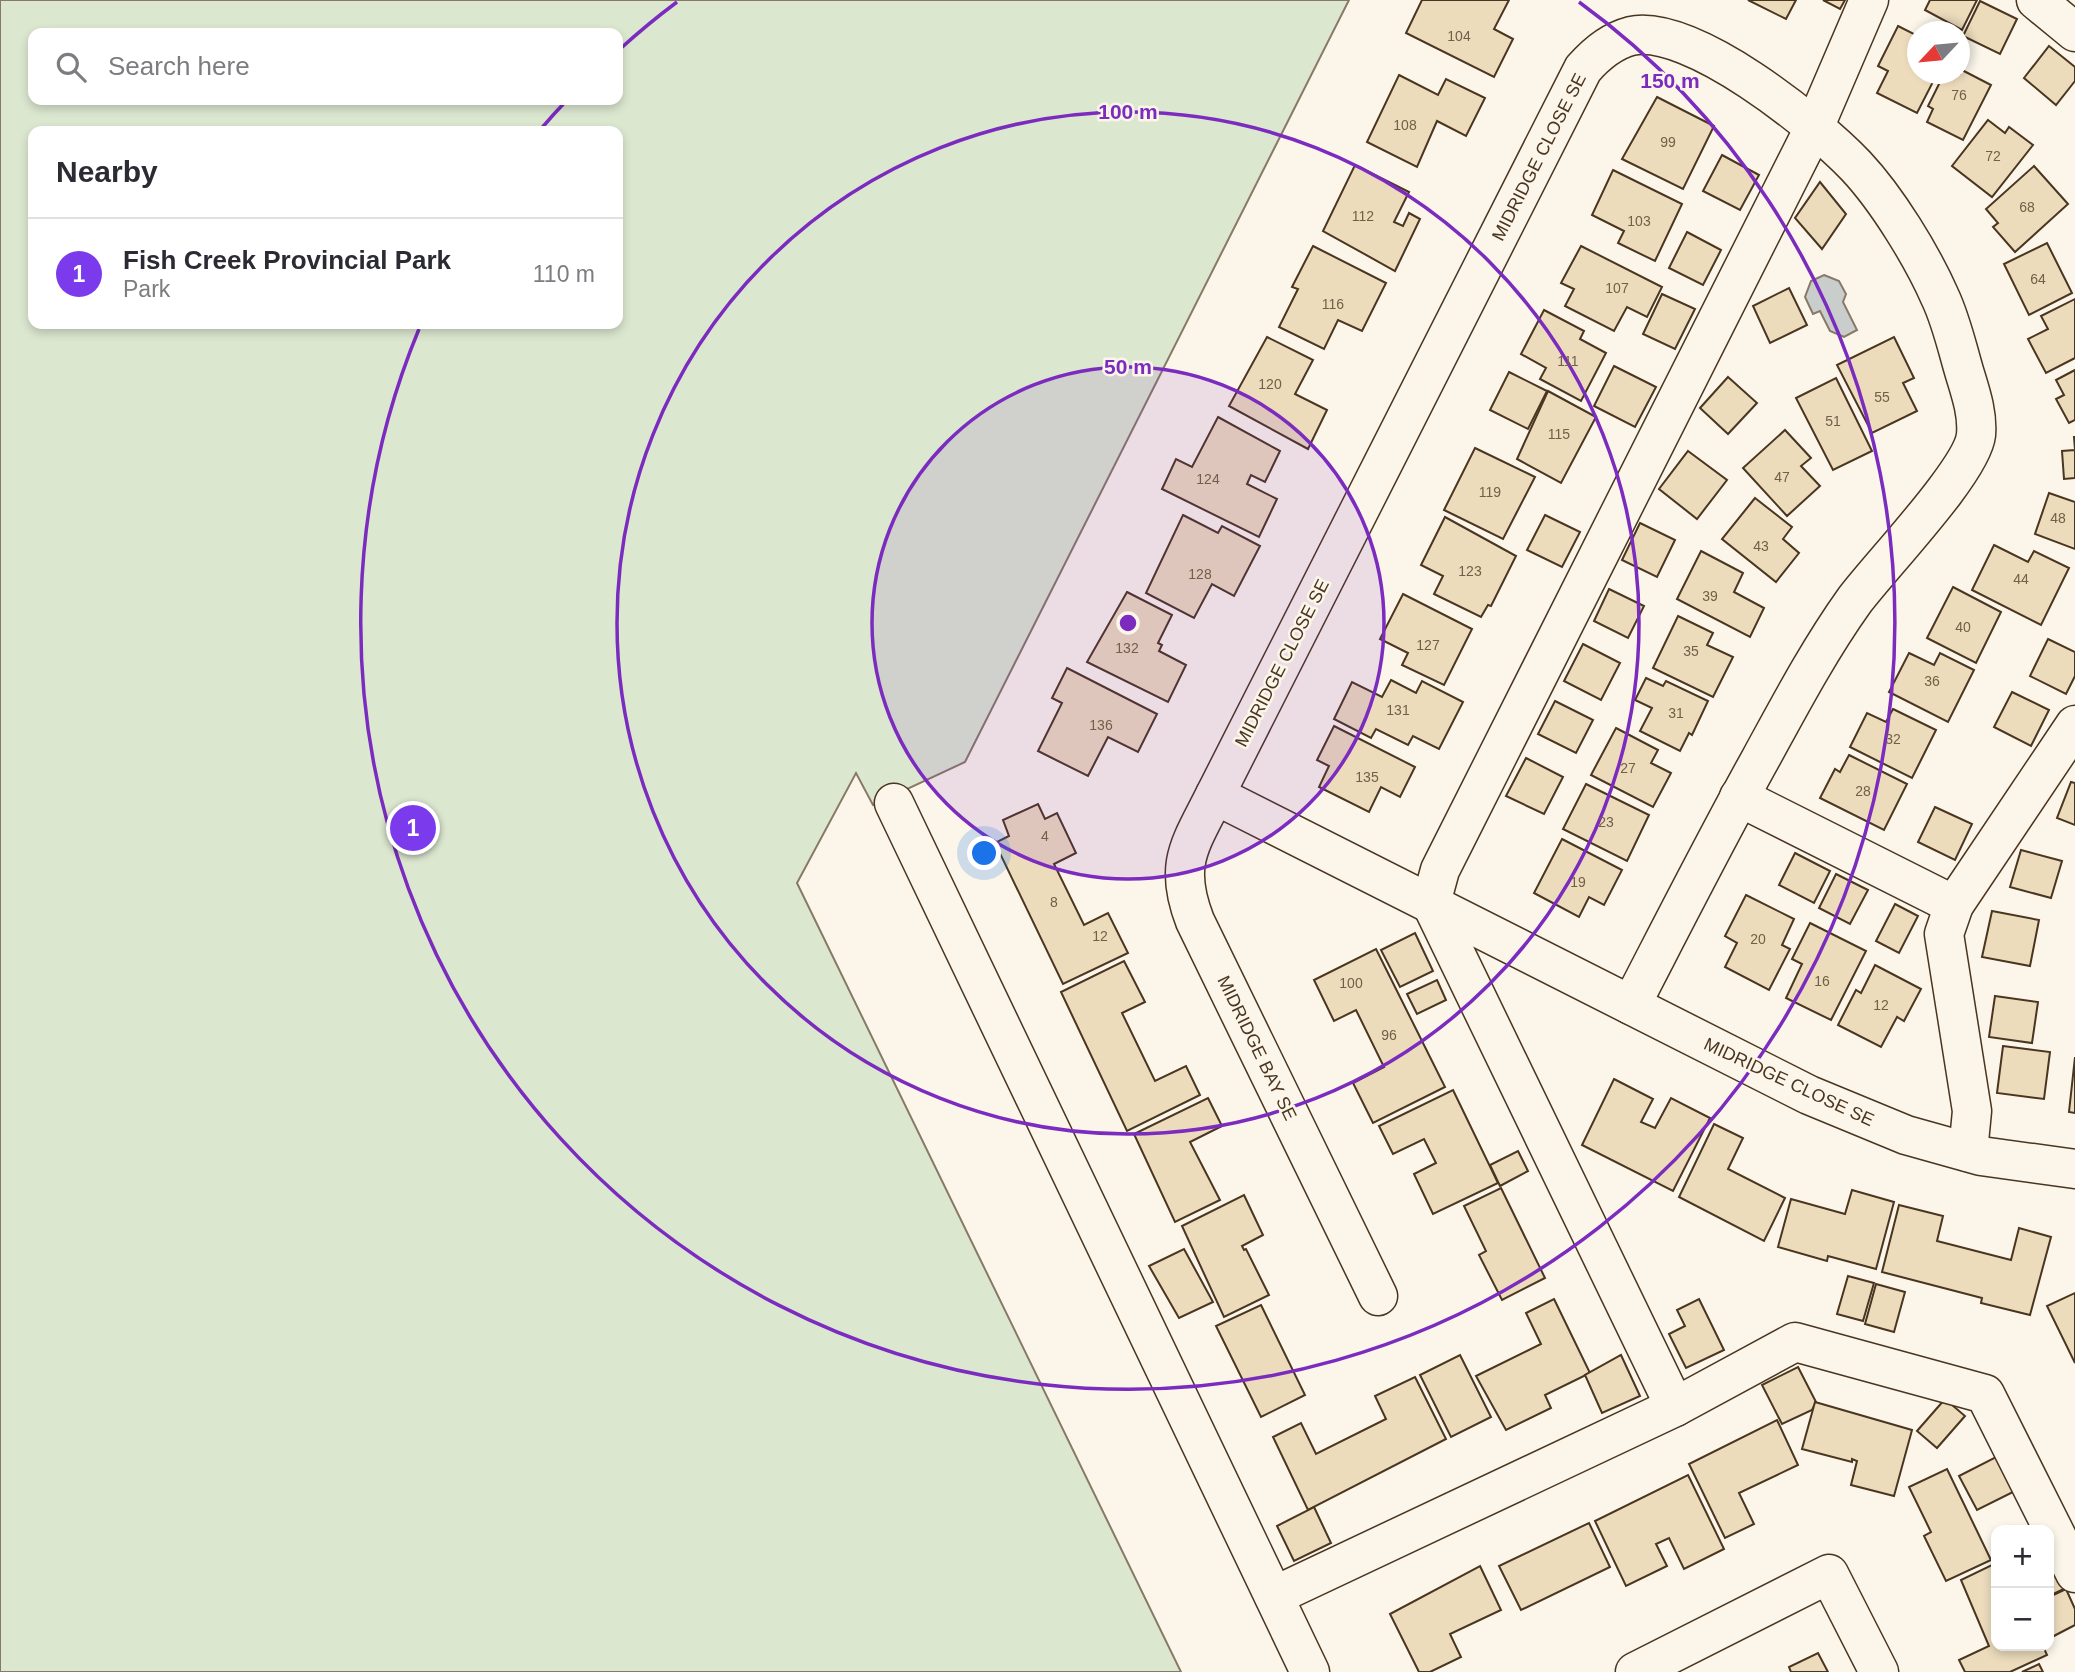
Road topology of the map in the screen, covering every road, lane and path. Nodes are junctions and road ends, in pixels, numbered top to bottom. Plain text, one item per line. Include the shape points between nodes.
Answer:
1 (1869, 0) edge
2 (2036, 0) edge
3 (2075, 33) edge
4 (1814, 128) junction
5 (2075, 725) edge
6 (1215, 795) junction
7 (1739, 797) junction
8 (894, 803) dead end
9 (1432, 903) junction
10 (1954, 905) junction
11 (1631, 1005) junction
12 (1968, 1152) junction
13 (2075, 1169) edge
14 (1378, 1296) dead end
15 (1675, 1406) junction
16 (2075, 1573) edge
17 (1274, 1596) junction
18 (1310, 1672) edge
19 (1636, 1672) edge
20 (1879, 1672) edge

1 - 4 street
2 - 3 street
4 - 6 street, MIDRIDGE CLOSE SE via 1727,66 1663,36 1630,37 1596,54 1583,69
4 - 7 street, MIDRIDGE CLOSE SE via 1857,167 1940,297 1973,399 1976,434 1957,475 1853,602
4 - 9 street via 1446,858
5 - 10 street
6 - 9 street, MIDRIDGE CLOSE SE
6 - 14 street, MIDRIDGE BAY SE via 1186,860 1186,899
7 - 10 street
7 - 11 street, MIDRIDGE CLOSE SE
8 - 17 street
9 - 11 street, MIDRIDGE CLOSE SE
9 - 15 street
10 - 12 street via 1944,934 1972,1111
11 - 12 street, MIDRIDGE CLOSE SE via 1809,1095 1906,1135
12 - 13 street, MIDRIDGE CLOSE SE
15 - 16 street via 1794,1342 1985,1394
15 - 17 street
17 - 18 street
19 - 20 street via 1829,1574

